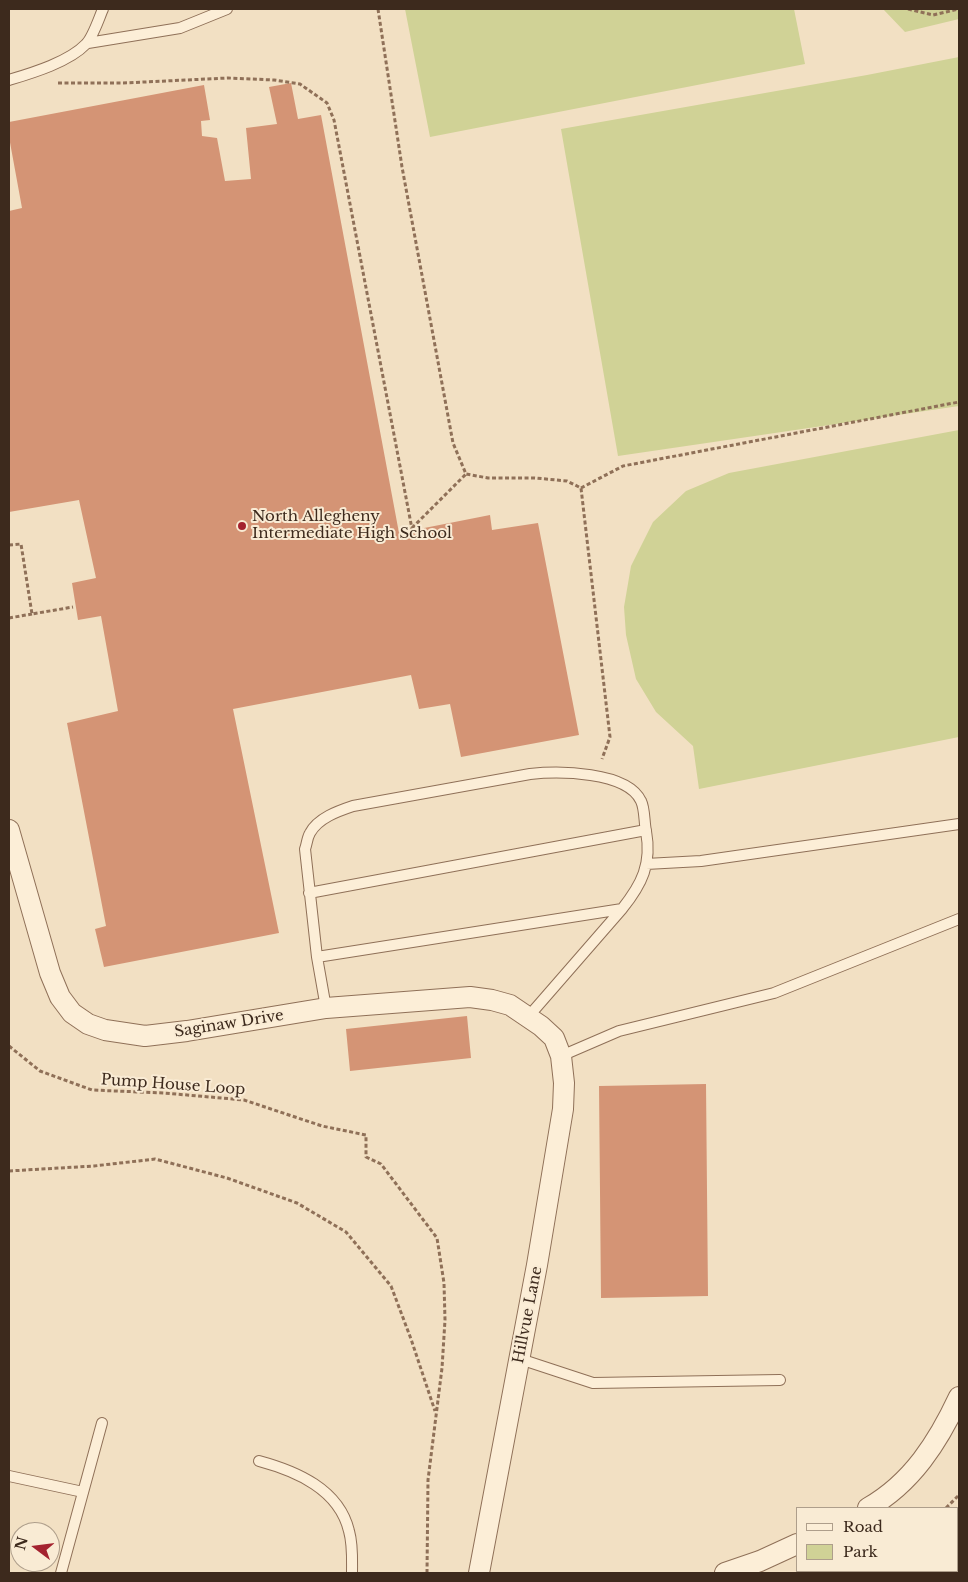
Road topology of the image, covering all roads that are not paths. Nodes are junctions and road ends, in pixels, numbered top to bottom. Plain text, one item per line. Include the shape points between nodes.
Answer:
1 (103, 9) edge
2 (227, 9) edge
3 (88, 43) junction
4 (9, 80) edge
5 (959, 824) edge
6 (9, 830) edge
7 (646, 830) junction
8 (646, 864) junction
9 (309, 893) junction
10 (622, 909) junction
11 (959, 919) edge
12 (317, 957) junction
13 (326, 1008) junction
14 (528, 1016) junction
15 (561, 1056) junction
16 (520, 1359) junction
17 (780, 1380) dead end
18 (959, 1397) edge
19 (102, 1423) dead end
20 (259, 1461) dead end
21 (9, 1476) edge
22 (83, 1492) junction
23 (869, 1507) edge
24 (796, 1544) edge
25 (61, 1573) edge
26 (352, 1573) edge
27 (479, 1573) edge
28 (725, 1573) edge

1 - 3 lane
2 - 3 lane via 180,28
3 - 4 lane via 72,55
5 - 8 lane via 701,861
6 - 13 street, Saginaw Drive via 50,973 60,997 72,1013 88,1024 145,1036
7 - 8 lane
7 - 9 lane
7 - 9 lane via 641,801 632,790 619,782 595,776 546,772 353,806 319,822 310,833 305,849
8 - 10 lane via 636,892
9 - 12 lane
10 - 12 lane
10 - 14 lane
11 - 15 lane via 774,993 619,1031
12 - 13 lane
13 - 14 street, Saginaw Drive via 470,997 510,1005
14 - 15 street, Saginaw Drive via 554,1038
15 - 16 street, Hillvue Lane via 563,1109
16 - 17 lane via 593,1383
16 - 27 street, Hillvue Lane
18 - 23 street via 926,1457 890,1493
19 - 22 lane
20 - 26 lane via 308,1479 335,1503 349,1530
21 - 22 lane
22 - 25 lane
24 - 28 street

